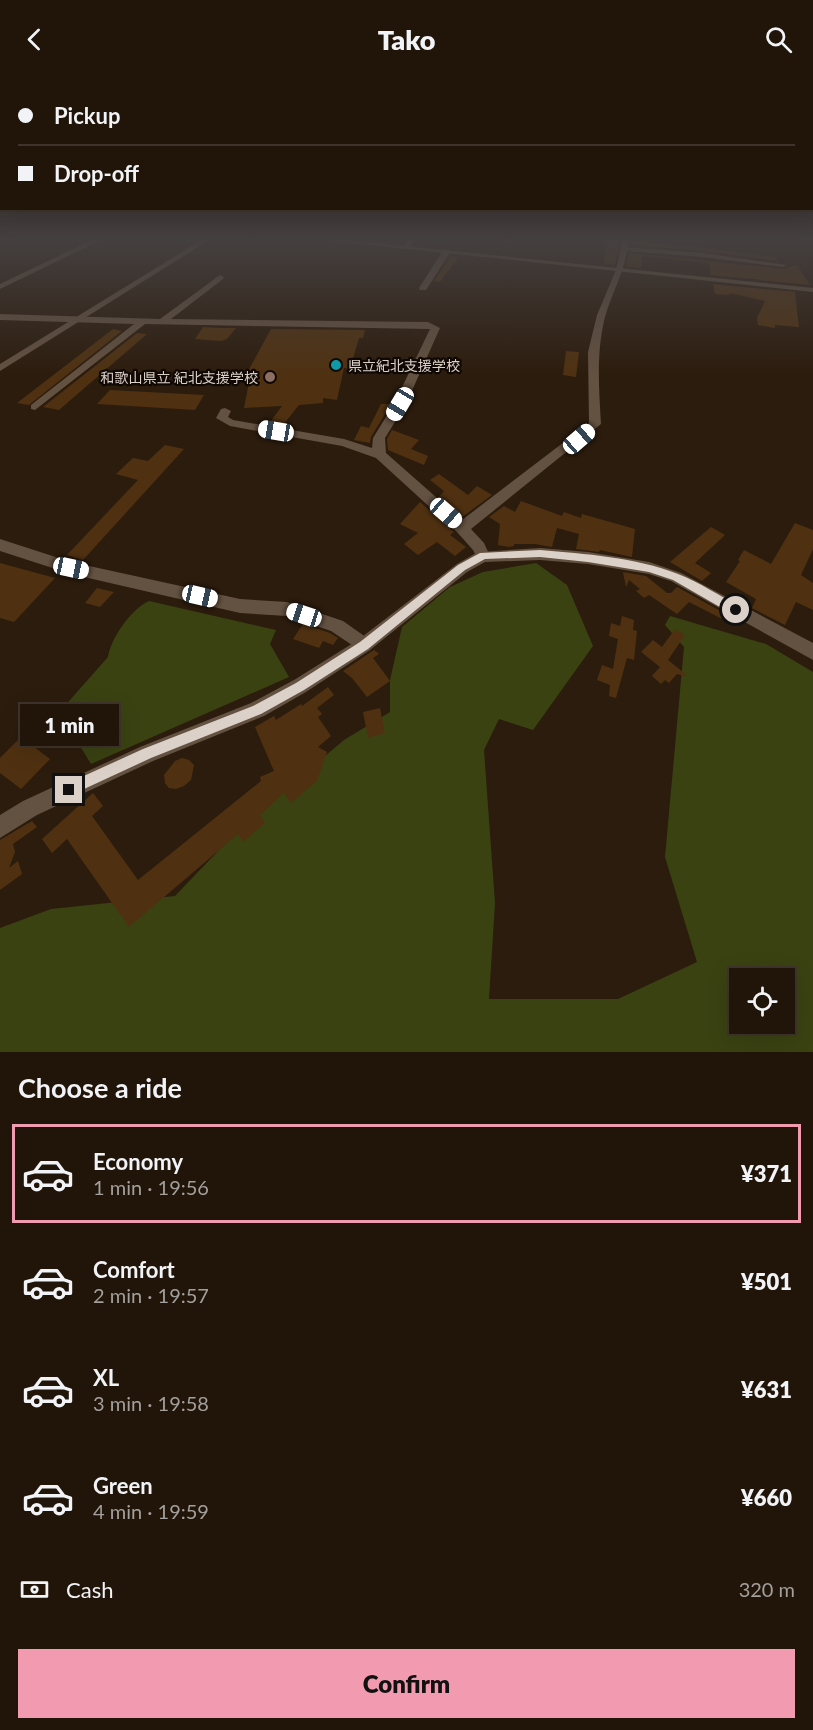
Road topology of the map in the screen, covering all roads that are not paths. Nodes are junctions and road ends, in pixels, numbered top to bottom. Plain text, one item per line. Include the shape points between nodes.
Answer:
1 (127, 284) edge
2 (131, 284) edge
3 (211, 284) edge
4 (425, 284) edge
5 (614, 284) edge
6 (759, 284) edge
7 (423, 288) dead end
8 (813, 290) edge
9 (0, 317) edge
10 (72, 320) junction
11 (143, 321) junction
12 (163, 321) junction
13 (0, 361) edge
14 (0, 369) edge
15 (35, 407) dead end
16 (225, 411) dead end
17 (380, 455) junction
18 (462, 528) junction
19 (0, 545) edge
20 (483, 556) junction
21 (364, 645) junction
22 (813, 652) edge
23 (0, 827) edge

1 - 10 street
2 - 10 street
3 - 12 street
4 - 7 street
5 - 18 street via 592,352 595,424
6 - 8 street
9 - 10 street
10 - 11 street
10 - 13 street
10 - 14 street
11 - 12 street
11 - 15 street
12 - 17 street via 416,323 435,328 400,404 379,438
16 - 17 street via 222,418 230,423 344,443
17 - 18 street
18 - 20 street
19 - 21 street via 71,568 240,606 287,609 337,626
20 - 21 street
20 - 22 street via 540,554 649,568 676,577
21 - 23 street via 257,710 147,753 30,808

